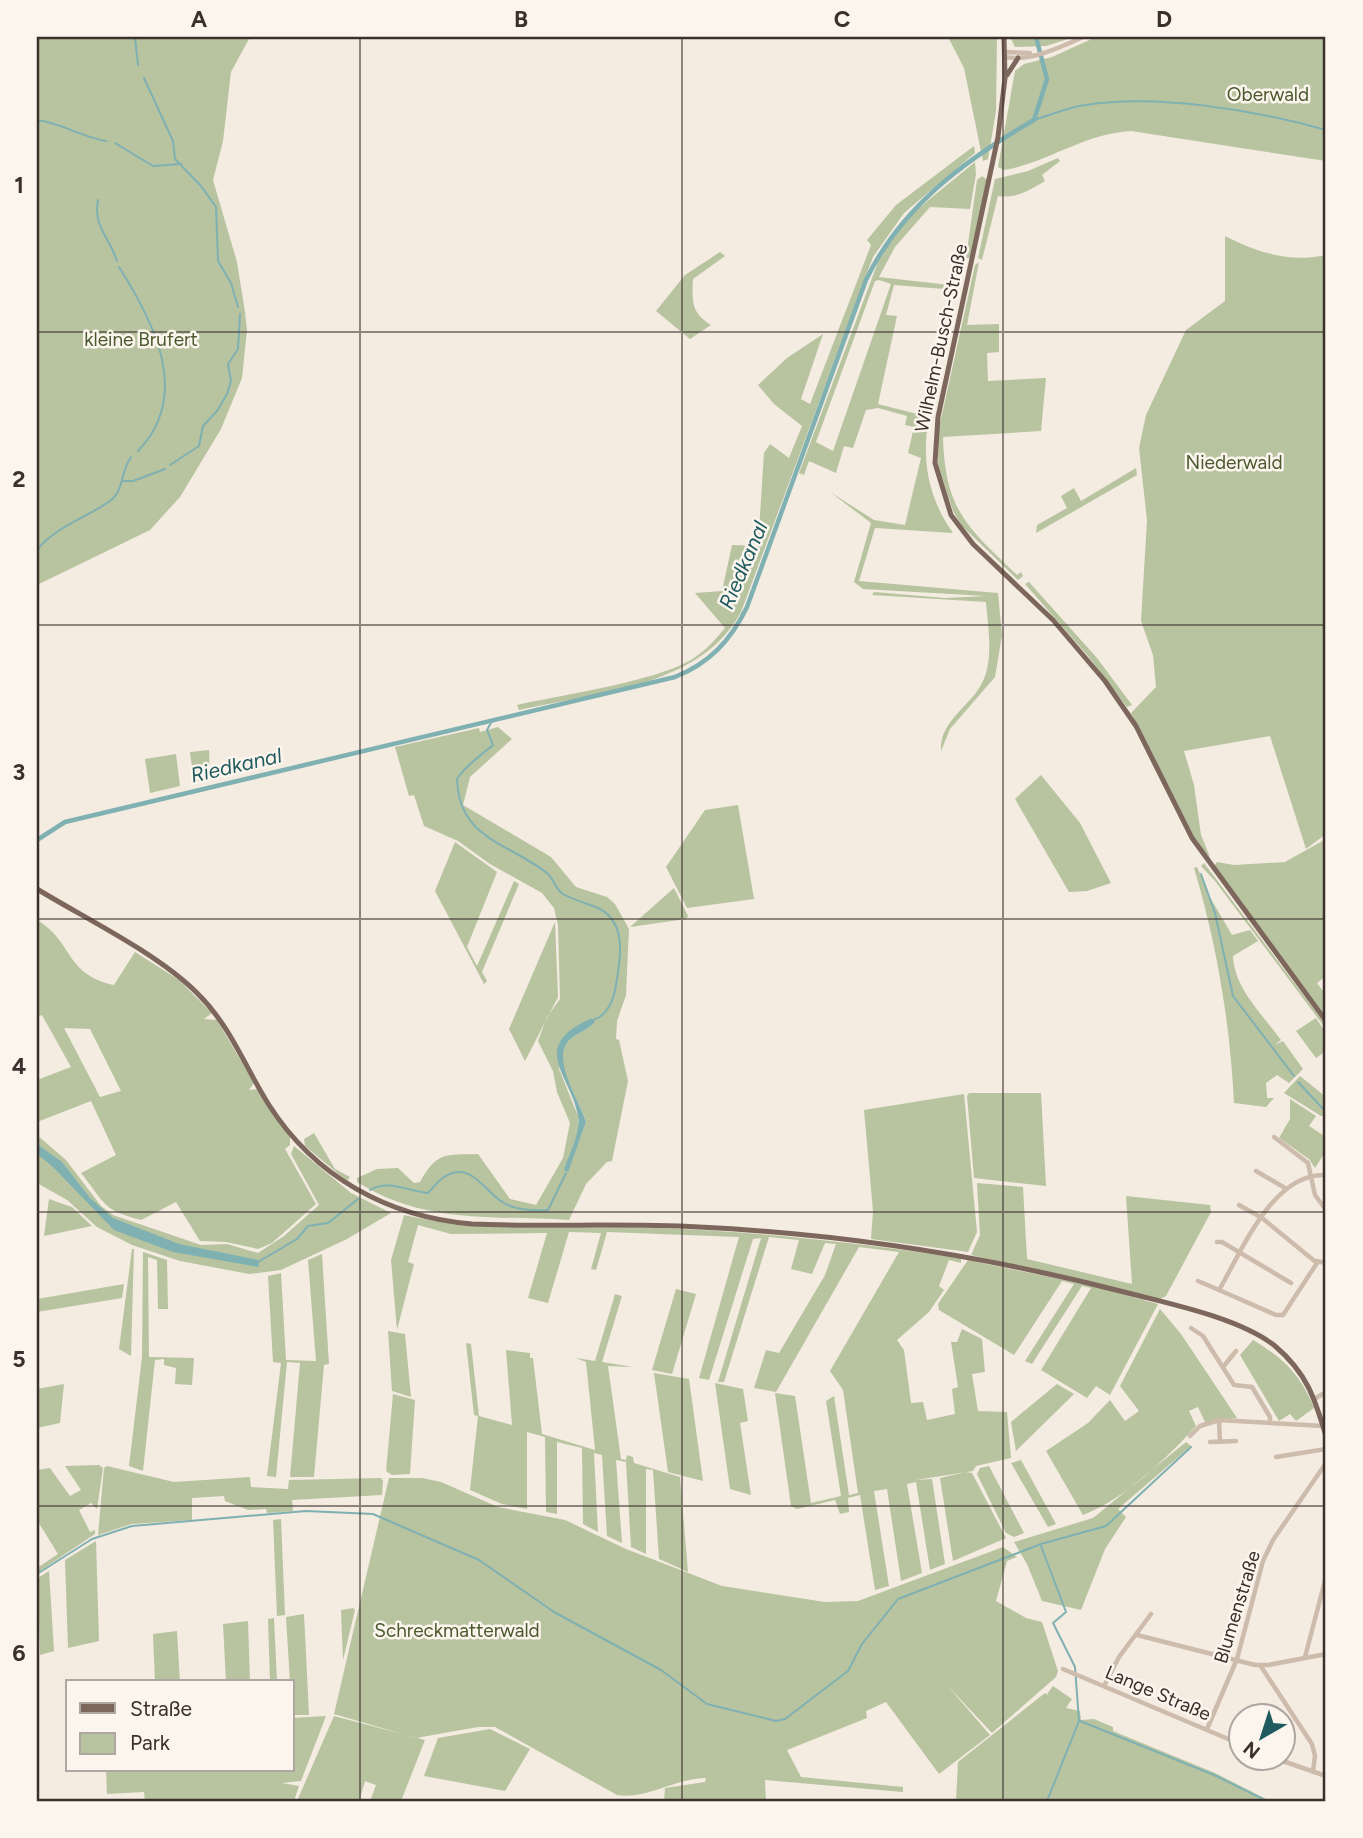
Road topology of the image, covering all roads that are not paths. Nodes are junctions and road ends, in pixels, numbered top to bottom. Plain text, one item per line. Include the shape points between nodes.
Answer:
1 (1004, 37) edge
2 (1083, 37) edge
3 (1034, 54) junction
4 (1005, 55) junction
5 (1018, 58) junction
6 (1005, 78) junction
7 (37, 889) edge
8 (1326, 1021) edge
9 (1274, 1137) dead end
10 (1256, 1171) dead end
11 (1326, 1175) edge
12 (1312, 1177) junction
13 (1285, 1188) junction
14 (1239, 1205) dead end
15 (1326, 1210) edge
16 (1262, 1218) junction
17 (1217, 1242) dead end
18 (1241, 1253) junction
19 (1316, 1261) junction
20 (1326, 1262) edge
21 (1198, 1281) dead end
22 (1290, 1283) dead end
23 (1219, 1290) junction
24 (1191, 1328) dead end
25 (1236, 1351) dead end
26 (1223, 1367) junction
27 (1326, 1392) edge
28 (1316, 1398) junction
29 (1220, 1420) junction
30 (1270, 1422) junction
31 (1323, 1426) junction
32 (1190, 1436) dead end
33 (1326, 1436) edge
34 (1236, 1441) dead end
35 (1210, 1442) dead end
36 (1220, 1442) junction
37 (1326, 1449) edge
38 (1276, 1457) dead end
39 (1326, 1463) edge
40 (1326, 1577) edge
41 (1151, 1614) dead end
42 (1137, 1635) junction
43 (1326, 1654) edge
44 (1305, 1658) junction
45 (1237, 1659) junction
46 (1260, 1665) junction
47 (1063, 1670) dead end
48 (1104, 1686) junction
49 (1207, 1729) junction
50 (1226, 1737) edge
51 (1296, 1766) edge
52 (1313, 1772) junction
53 (1326, 1776) edge

1 - 4 main road, Wilhelm-Busch-Straße
2 - 3 street
3 - 4 street
3 - 5 street
4 - 5 street
4 - 6 main road, Wilhelm-Busch-Straße
5 - 6 main road
6 - 8 main road, Wilhelm-Busch-Straße via 998,137 938,417 935,463 944,500 960,528 1071,640 1105,681 1136,726 1173,806 1206,860
7 - 28 main road via 157,962 197,992 226,1028 297,1142 348,1185 392,1208 472,1224 698,1227 827,1238 998,1263 1153,1300 1252,1331 1288,1359
9 - 12 street via 1308,1163
10 - 13 street
11 - 12 street
12 - 13 street
12 - 15 street via 1315,1195
13 - 16 street
14 - 16 street
16 - 18 street
16 - 19 street
17 - 18 street
18 - 22 street
18 - 23 street
19 - 20 street
19 - 23 street via 1283,1315
21 - 23 street
24 - 26 street via 1203,1336
25 - 26 street
26 - 30 street via 1234,1385 1252,1387
27 - 28 street
28 - 31 main road
29 - 30 street
29 - 32 street via 1200,1426
29 - 36 street
30 - 31 street
31 - 33 main road
34 - 36 street
35 - 36 street
37 - 38 street
39 - 45 street, Blumenstraße via 1268,1550
40 - 44 street
41 - 42 street
42 - 45 street
42 - 48 street
43 - 44 street
44 - 46 street
45 - 46 street
45 - 49 street, Blumenstraße
46 - 52 street via 1312,1744
47 - 48 street, Lange Straße
48 - 49 street, Lange Straße
49 - 50 street, Lange Straße
51 - 52 street
52 - 53 street

